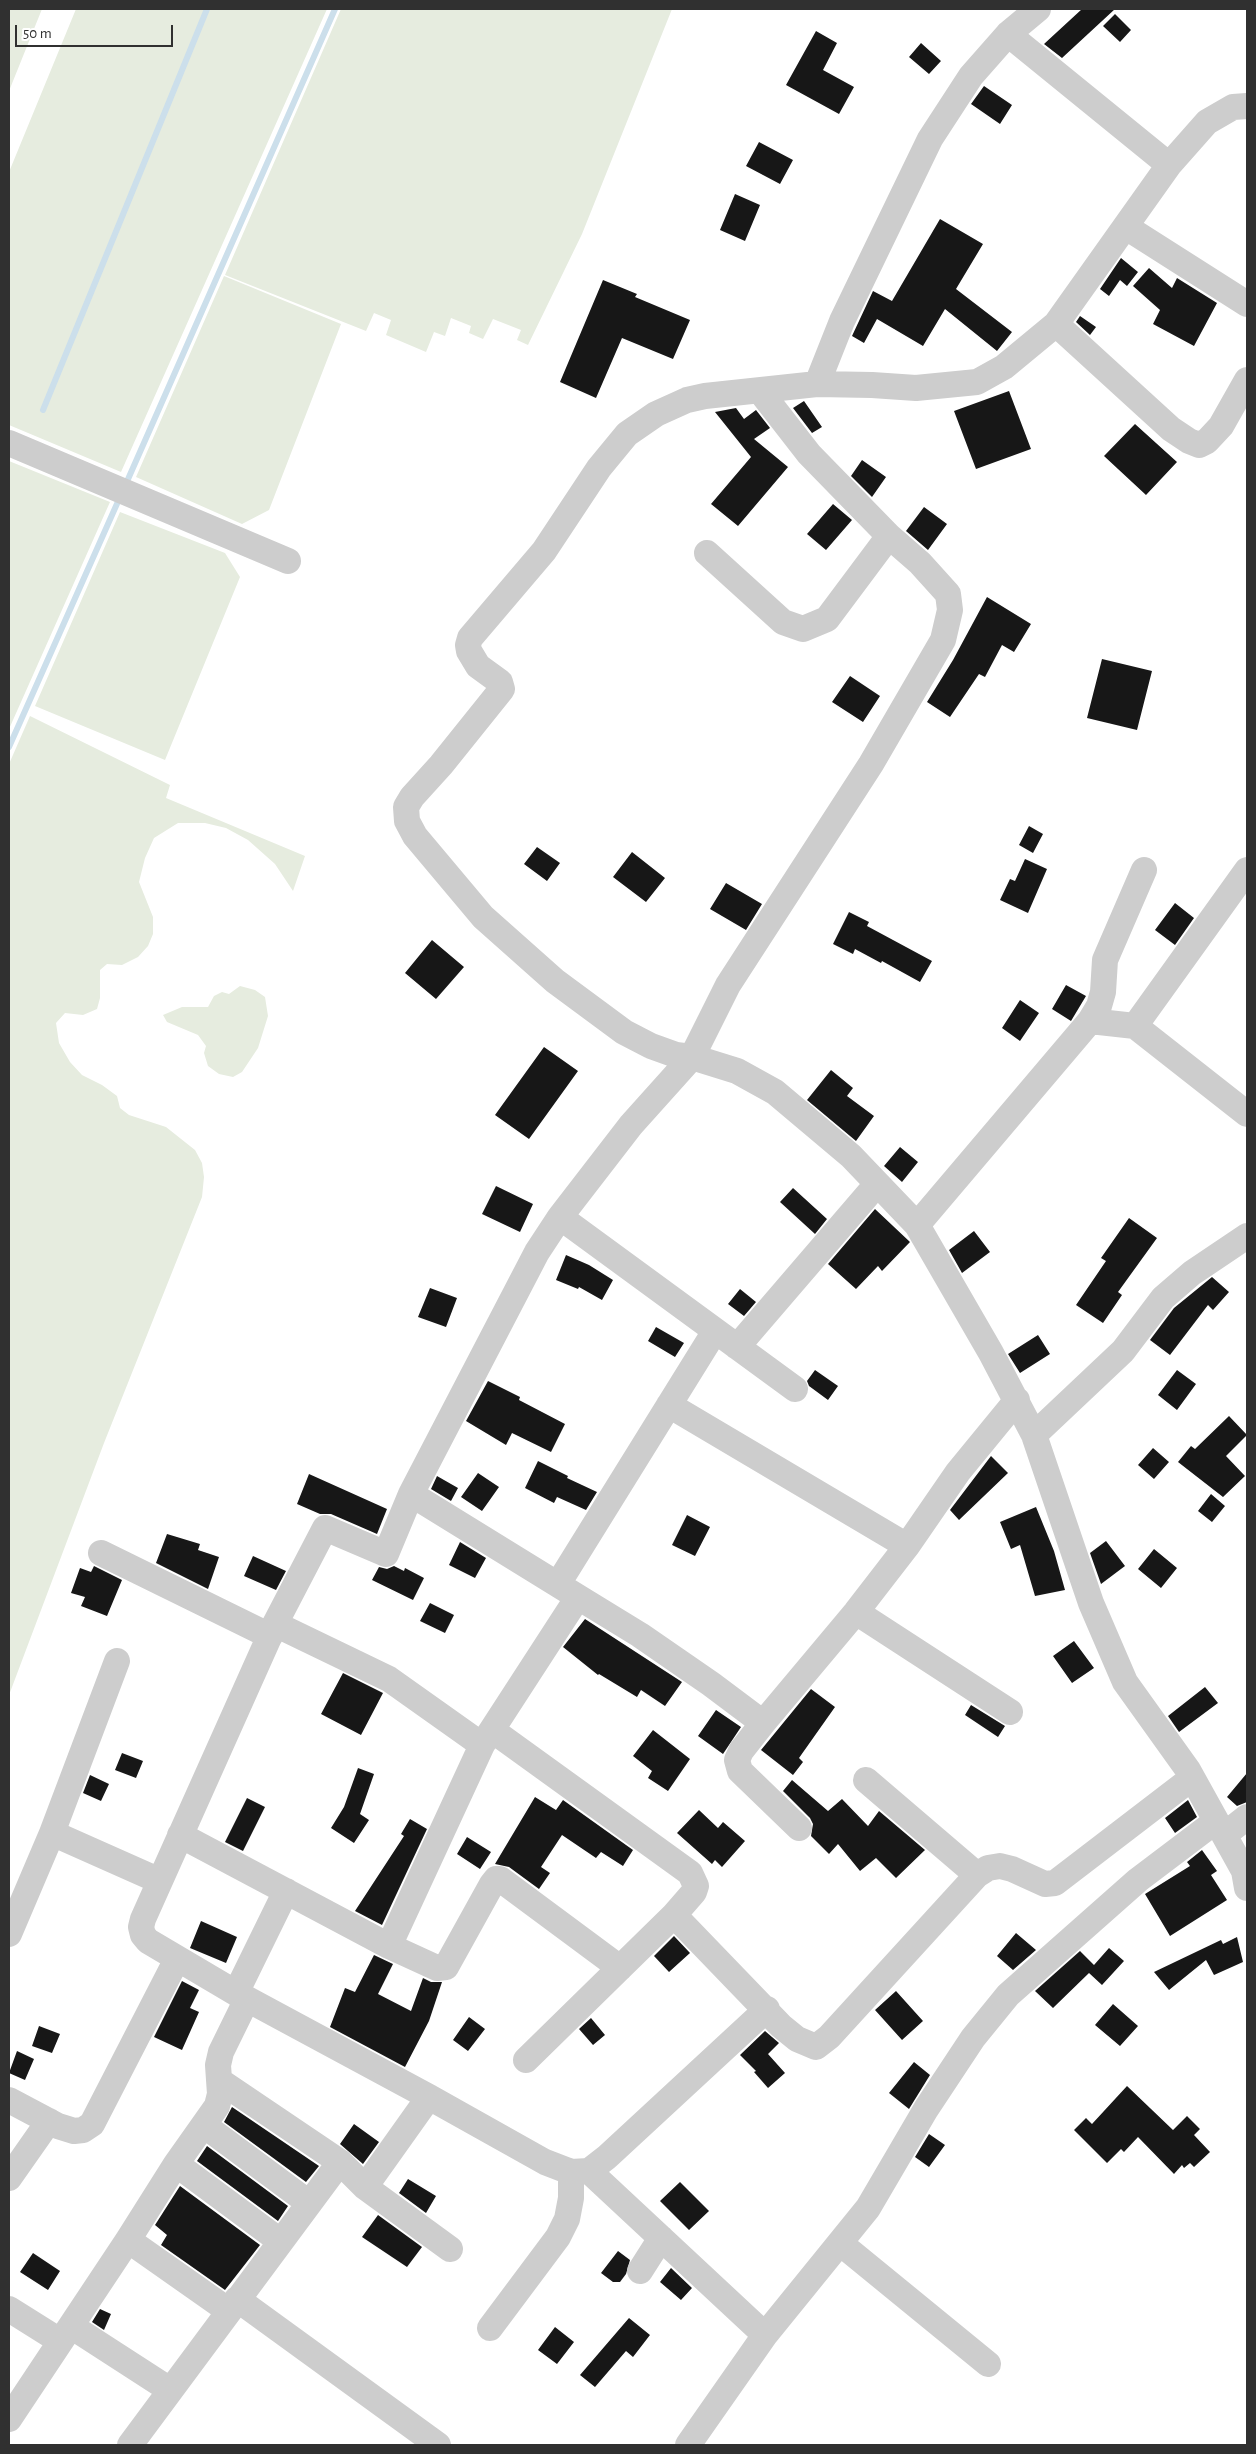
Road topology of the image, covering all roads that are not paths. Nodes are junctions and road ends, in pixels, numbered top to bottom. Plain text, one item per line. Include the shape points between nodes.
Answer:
1 (1038, 9) edge
2 (1008, 34) junction
3 (1247, 106) edge
4 (1169, 165) junction
5 (1126, 227) junction
6 (1247, 304) edge
7 (1056, 324) junction
8 (1247, 380) edge
9 (817, 384) junction
10 (760, 391) junction
11 (9, 443) edge
12 (889, 536) junction
13 (707, 552) dead end
14 (288, 561) dead end
15 (1144, 870) dead end
16 (1247, 870) edge
17 (1090, 1021) junction
18 (1135, 1026) junction
19 (692, 1057) junction
20 (1247, 1114) edge
21 (877, 1184) junction
22 (560, 1217) junction
23 (917, 1225) junction
24 (1247, 1236) edge
25 (715, 1331) junction
26 (737, 1346) junction
27 (795, 1389) dead end
28 (1017, 1400) junction
29 (669, 1405) junction
30 (1034, 1435) junction
31 (411, 1494) junction
32 (907, 1546) junction
33 (101, 1553) dead end
34 (568, 1591) junction
35 (856, 1612) junction
36 (272, 1630) junction
37 (118, 1661) dead end
38 (1010, 1712) dead end
39 (763, 1723) junction
40 (487, 1737) junction
41 (1192, 1778) junction
42 (866, 1780) dead end
43 (1247, 1817) edge
44 (799, 1828) dead end
45 (1220, 1828) junction
46 (52, 1833) junction
47 (180, 1836) junction
48 (977, 1875) junction
49 (160, 1881) junction
50 (1247, 1888) edge
51 (286, 1891) junction
52 (674, 1915) junction
53 (9, 1934) edge
54 (389, 1946) junction
55 (177, 1959) junction
56 (620, 1968) junction
57 (242, 1996) junction
58 (767, 2009) junction
59 (526, 2060) dead end
60 (220, 2081) junction
61 (429, 2097) junction
62 (9, 2100) edge
63 (49, 2121) junction
64 (205, 2126) junction
65 (340, 2162) junction
66 (176, 2164) junction
67 (580, 2172) junction
68 (9, 2178) edge
69 (365, 2187) junction
70 (309, 2203) junction
71 (661, 2238) junction
72 (128, 2240) junction
73 (280, 2241) junction
74 (840, 2243) junction
75 (450, 2249) dead end
76 (640, 2271) dead end
77 (233, 2305) junction
78 (9, 2309) edge
79 (490, 2328) dead end
80 (66, 2334) junction
81 (765, 2335) junction
82 (988, 2364) dead end
83 (170, 2390) junction
84 (9, 2419) edge
85 (130, 2445) edge
86 (438, 2445) edge
87 (688, 2445) edge

1 - 2 street
2 - 4 street
2 - 9 street via 971,76 930,140 842,322
3 - 4 street via 1233,107 1207,122
4 - 5 street
5 - 6 street
5 - 7 street
7 - 8 street via 1189,442 1200,445 1207,441 1221,426
7 - 9 street via 1017,358 977,382 916,388
9 - 10 street
10 - 12 street via 809,454
10 - 19 street via 705,396 656,414 628,434 599,468 544,551 470,638 469,650 478,666 495,678 502,689 406,807 407,821 415,836 477,909 555,981 624,1032 651,1046
11 - 14 street
12 - 13 street via 827,618 803,629 783,622
12 - 19 street via 948,594 950,610 943,640 871,764 728,985
15 - 17 street via 1105,960 1103,992
16 - 18 street
17 - 18 street
17 - 23 street
18 - 20 street
19 - 21 street via 737,1071 775,1092 851,1156
19 - 22 street via 631,1125
21 - 23 street
21 - 26 street
22 - 25 street
22 - 31 street via 537,1252
23 - 28 street
24 - 30 street via 1192,1273 1163,1298 1123,1351
25 - 26 street
25 - 29 street
26 - 27 street
28 - 30 street
28 - 32 street via 958,1472
29 - 32 street
29 - 34 street
30 - 41 street via 1091,1604 1125,1682
31 - 34 street
31 - 36 street via 386,1554 325,1528
32 - 35 street
33 - 36 street
34 - 39 street via 640,1635
34 - 40 street
35 - 38 street
35 - 39 street
36 - 40 street via 389,1679
36 - 47 street
37 - 46 street
39 - 44 street via 741,1751 737,1760 740,1771
40 - 52 street via 690,1873 696,1886 694,1892
40 - 54 street
41 - 45 street
41 - 48 street via 1055,1883 1044,1884 1000,1866 988,1868
42 - 48 street
43 - 45 street
45 - 50 street via 1244,1870
45 - 74 street via 1138,1880 1008,1995 973,2038 926,2109 868,2208
46 - 49 street
46 - 53 street
47 - 49 street
47 - 51 street
48 - 58 street via 821,2045 810,2046 797,2039
49 - 55 street via 141,1927 148,1942
51 - 54 street
51 - 57 street
52 - 56 street
52 - 58 street
54 - 56 street via 437,1968 444,1968 492,1884 500,1879
55 - 57 street
55 - 63 street via 92,2124 74,2131
56 - 59 street
57 - 60 street via 221,2052 218,2065
57 - 61 street
58 - 67 street via 607,2157
60 - 64 street via 217,2106
60 - 65 street
61 - 67 street via 545,2162
61 - 69 street
62 - 63 street
63 - 68 street
64 - 66 street
64 - 70 street
65 - 69 street
65 - 70 street
66 - 72 street
66 - 73 street
67 - 71 street
67 - 79 street via 567,2219 558,2237
69 - 75 street
70 - 73 street
71 - 76 street
71 - 81 street
72 - 77 street
72 - 80 street
73 - 77 street
74 - 81 street
74 - 82 street
77 - 83 street
77 - 86 street
78 - 80 street
80 - 83 street
80 - 84 street
81 - 87 street
83 - 85 street

